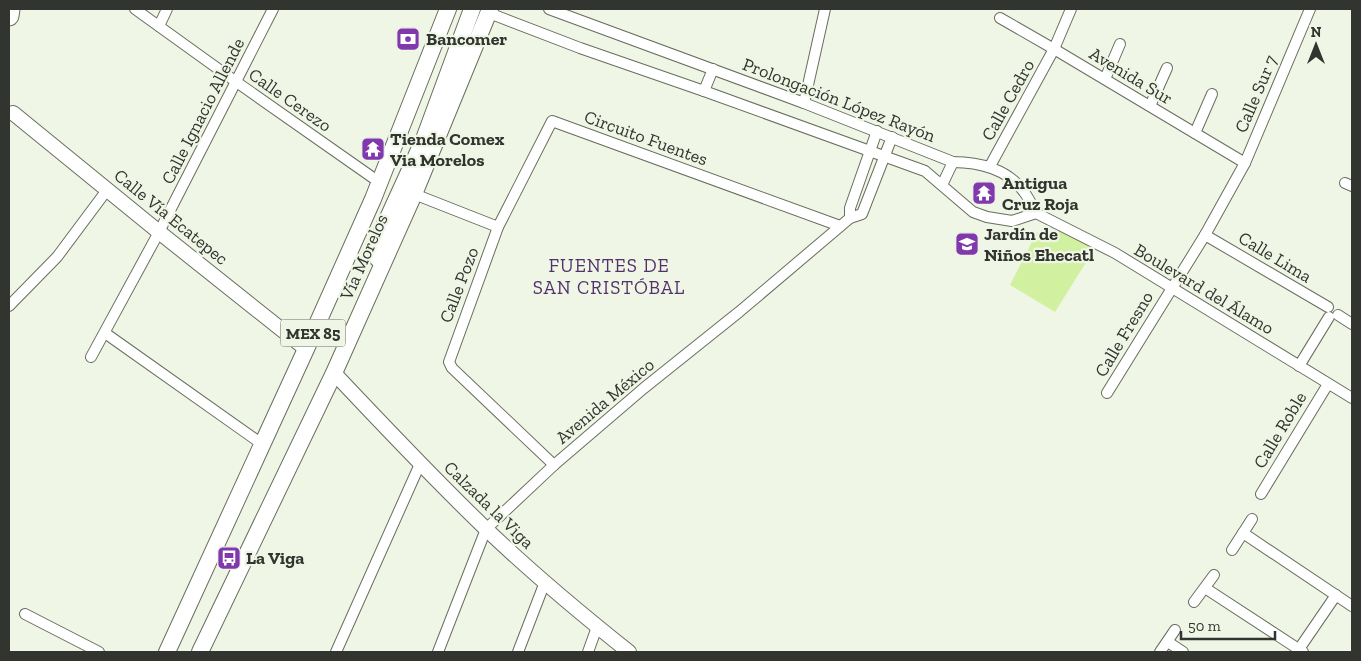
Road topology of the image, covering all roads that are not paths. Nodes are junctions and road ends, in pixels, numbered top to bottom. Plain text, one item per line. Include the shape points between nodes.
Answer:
1 (10, 9) edge
2 (135, 9) edge
3 (167, 9) edge
4 (273, 9) edge
5 (448, 9) edge
6 (472, 9) edge
7 (549, 9) edge
8 (825, 9) edge
9 (1071, 9) edge
10 (1310, 9) edge
11 (489, 11) edge
12 (9, 16) edge
13 (1000, 18) dead end
14 (158, 26) junction
15 (1120, 44) dead end
16 (1054, 49) junction
17 (1167, 68) dead end
18 (713, 69) junction
19 (1105, 79) junction
20 (235, 81) junction
21 (704, 91) junction
22 (1212, 94) dead end
23 (804, 103) junction
24 (1150, 106) junction
25 (13, 113) dead end
26 (877, 131) junction
27 (1194, 133) junction
28 (892, 137) junction
29 (870, 150) junction
30 (885, 156) junction
31 (953, 162) junction
32 (1245, 163) junction
33 (990, 166) junction
34 (379, 182) junction
35 (942, 185) junction
36 (107, 190) junction
37 (414, 194) junction
38 (1036, 213) junction
39 (850, 218) junction
40 (840, 226) junction
41 (498, 227) junction
42 (159, 232) junction
43 (1205, 234) junction
44 (377, 271) junction
45 (1172, 288) junction
46 (9, 306) edge
47 (1331, 313) junction
48 (1352, 324) edge
49 (105, 333) junction
50 (306, 349) junction
51 (91, 357) dead end
52 (1299, 366) junction
53 (334, 373) junction
54 (1328, 384) junction
55 (1108, 393) dead end
56 (1352, 398) edge
57 (262, 444) junction
58 (420, 464) junction
59 (554, 465) junction
60 (1260, 494) dead end
61 (1252, 519) dead end
62 (486, 529) junction
63 (1243, 533) junction
64 (1232, 550) dead end
65 (1214, 575) dead end
66 (544, 582) junction
67 (1205, 588) junction
68 (1336, 595) junction
69 (1194, 602) dead end
70 (1352, 606) edge
71 (25, 614) dead end
72 (597, 627) junction
73 (1175, 630) dead end
74 (1168, 642) junction
75 (1300, 651) edge
76 (99, 652) edge
77 (167, 652) edge
78 (200, 652) edge
79 (336, 652) edge
80 (438, 652) edge
81 (518, 652) edge
82 (588, 652) edge
83 (629, 652) edge
84 (1160, 652) edge
85 (1183, 652) edge

1 - 12 highway
2 - 14 street, Calle Cerezo
3 - 14 street
4 - 20 street, Calle Ignacio Allende
5 - 34 main road, Vía Morelos / MEX 85
6 - 44 main road via 424,139 382,231
7 - 18 street, Prolongación López Rayón
8 - 23 street
9 - 16 street, Calle Cedro
10 - 32 street, Calle Sur 7
11 - 21 street, Prolongación López Rayón via 580,48
11 - 37 main road, Vía Morelos / MEX 85
13 - 16 street, Avenida Sur
14 - 20 street, Calle Cerezo
15 - 19 street
16 - 19 street, Avenida Sur
16 - 33 street, Calle Cedro
17 - 24 street
18 - 21 street
18 - 23 street, Prolongación López Rayón
19 - 24 street, Avenida Sur
20 - 34 street, Calle Cerezo
20 - 42 street, Calle Ignacio Allende
21 - 29 street, Prolongación López Rayón
22 - 27 street
23 - 26 street, Prolongación López Rayón
24 - 27 street, Avenida Sur
25 - 36 main road, Calle Vía Ecatepec
26 - 28 street, Prolongación López Rayón
26 - 29 street
27 - 32 street, Avenida Sur
28 - 30 street, Avenida México
28 - 31 street, Prolongación López Rayón
29 - 30 street, Prolongación López Rayón
29 - 39 street via 850,208
30 - 35 street, Prolongación López Rayón via 925,171
30 - 39 street, Avenida México via 862,214
31 - 33 street, Prolongación López Rayón
31 - 35 street
32 - 43 street, Calle Fresno
33 - 38 street, Prolongación López Rayón via 1023,190
34 - 50 main road, Vía Morelos / MEX 85
35 - 38 street, Prolongación López Rayón via 973,212 987,218 1012,221
36 - 42 main road, Calle Vía Ecatepec
36 - 46 street via 57,257
37 - 41 street
37 - 44 main road, Vía Morelos / MEX 85
38 - 45 street, Boulevard del Álamo via 1086,237
39 - 40 street, Avenida México
40 - 41 street, Circuito Fuentes via 552,121
40 - 59 street, Avenida México
41 - 59 street, Calle Pozo via 449,362
42 - 49 street, Calle Ignacio Allende
42 - 50 main road, Calle Vía Ecatepec
43 - 45 street, Calle Fresno
43 - 47 street, Calle Lima
44 - 53 main road, Vía Morelos / MEX 85
45 - 52 street, Boulevard del Álamo
45 - 55 street, Calle Fresno
47 - 48 street, Calle Lima
47 - 52 street, Calle Roble
49 - 51 street, Calle Ignacio Allende
49 - 57 street
50 - 57 main road, Vía Morelos / MEX 85
52 - 54 street, Boulevard del Álamo
53 - 58 main road, Calzada la Viga
53 - 78 main road, Vía Morelos / MEX 85
54 - 56 street, Boulevard del Álamo
54 - 60 street, Calle Roble
57 - 77 main road, Vía Morelos / MEX 85
58 - 62 main road, Calzada la Viga
58 - 79 street
59 - 62 street, Avenida México
61 - 63 street
62 - 66 main road, Calzada la Viga
62 - 80 street, Avenida México
63 - 64 street
63 - 68 street
65 - 67 street
66 - 72 main road, Calzada la Viga
66 - 81 street
67 - 69 street
67 - 75 street
68 - 70 street
68 - 75 street
71 - 76 street
72 - 82 street
72 - 83 main road, Calzada la Viga
73 - 74 street
74 - 84 street
74 - 85 street

